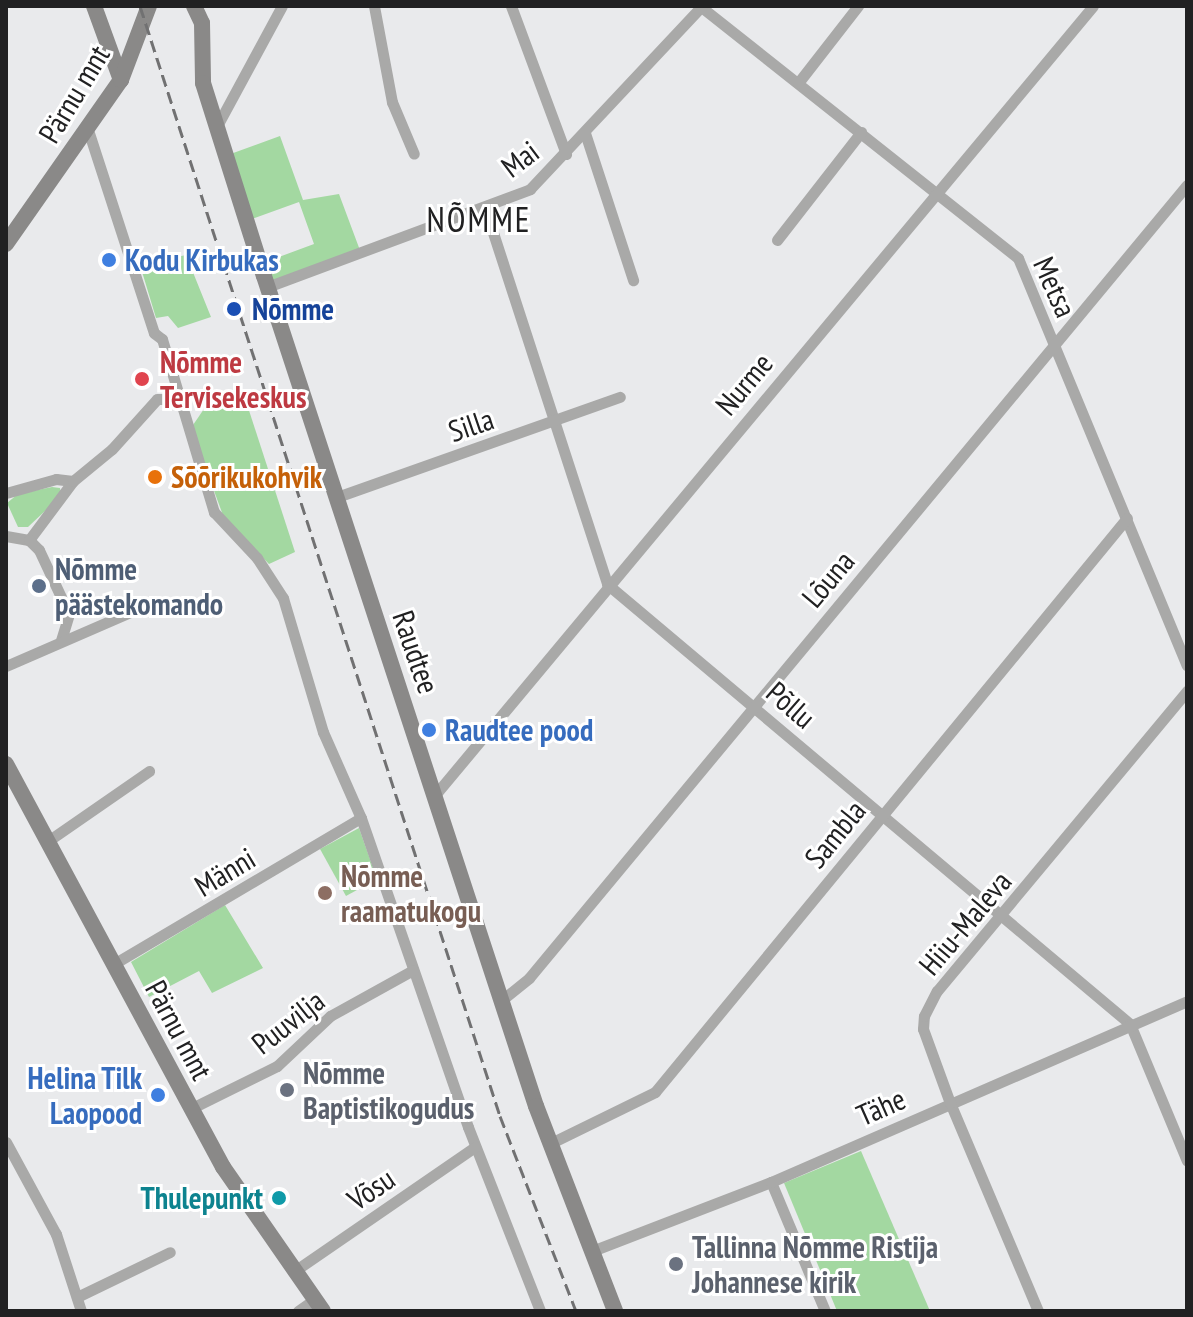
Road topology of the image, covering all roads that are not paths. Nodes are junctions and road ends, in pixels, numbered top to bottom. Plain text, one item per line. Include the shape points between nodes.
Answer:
1 (94, 6) edge
2 (149, 6) edge
3 (194, 6) edge
4 (282, 6) edge
5 (374, 6) edge
6 (511, 6) edge
7 (701, 6) edge
8 (858, 6) edge
9 (1093, 6) edge
10 (121, 80) junction
11 (798, 83) junction
12 (217, 126) junction
13 (861, 132) junction
14 (89, 133) junction
15 (585, 133) junction
16 (414, 154) dead end
17 (566, 154) junction
18 (1187, 185) edge
19 (936, 194) junction
20 (485, 208) junction
21 (777, 240) dead end
22 (6, 244) edge
23 (633, 280) dead end
24 (267, 287) junction
25 (1054, 346) junction
26 (620, 397) dead end
27 (176, 399) junction
28 (552, 422) junction
29 (73, 481) junction
30 (6, 493) edge
31 (337, 497) junction
32 (1127, 518) junction
33 (6, 536) edge
34 (29, 540) junction
35 (607, 584) junction
36 (130, 612) dead end
37 (61, 641) junction
38 (1187, 665) edge
39 (6, 666) edge
40 (1187, 691) edge
41 (754, 705) junction
42 (6, 764) edge
43 (149, 771) dead end
44 (435, 795) junction
45 (882, 816) junction
46 (361, 818) junction
47 (48, 841) junction
48 (1004, 914) junction
49 (112, 965) junction
50 (413, 970) junction
51 (502, 1000) junction
52 (1187, 1001) edge
53 (1130, 1024) junction
54 (950, 1103) junction
55 (190, 1109) junction
56 (6, 1142) edge
57 (551, 1143) junction
58 (475, 1147) junction
59 (1187, 1161) edge
60 (771, 1182) junction
61 (592, 1251) junction
62 (170, 1252) dead end
63 (293, 1272) junction
64 (77, 1297) junction
65 (319, 1306) edge
66 (81, 1311) edge
67 (298, 1311) edge
68 (540, 1311) edge
69 (615, 1311) edge
70 (825, 1311) edge
71 (1038, 1311) edge

1 - 10 street
2 - 10 street, Pärnu mnt
3 - 12 street, Raudtee via 202,23 200,65
4 - 12 street
5 - 16 street via 392,102
6 - 17 street
7 - 11 street, Metsa
7 - 15 street, Mai
8 - 11 street
9 - 19 street, Nurme
10 - 14 street, Pärnu mnt
11 - 13 street, Metsa
12 - 24 street, Raudtee
13 - 19 street, Metsa
13 - 21 street
14 - 22 street, Pärnu mnt
14 - 27 street via 151,324 162,339
15 - 17 street, Mai
15 - 23 street
17 - 20 street, Mai via 530,189
18 - 25 street, Lõuna
19 - 25 street, Metsa via 1018,258
19 - 35 street, Nurme
20 - 24 street, Mai
20 - 28 street
24 - 31 street, Raudtee
25 - 32 street, Metsa
25 - 41 street, Lõuna
26 - 28 street, Silla
27 - 29 street via 157,399 112,449
27 - 46 street via 214,512 266,570 283,598 323,732
28 - 31 street, Silla
28 - 35 street
29 - 30 street via 56,479
29 - 34 street
31 - 44 street, Raudtee
32 - 38 street, Metsa
32 - 45 street, Sambla
33 - 34 street
34 - 37 street via 39,550 69,614
35 - 41 street, Põllu
35 - 44 street, Nurme
36 - 37 street
37 - 39 street
40 - 48 street, Hiiu-Maleva
41 - 45 street, Põllu
41 - 51 street, Lõuna via 529,978
42 - 47 street, Pärnu mnt
43 - 47 street
44 - 51 street, Raudtee
45 - 48 street, Põllu
45 - 57 street, Sambla via 655,1092
46 - 49 street, Männi
46 - 50 street
47 - 49 street, Pärnu mnt
48 - 53 street, Põllu
48 - 54 street, Hiiu-Maleva via 937,991 924,1016 923,1029
49 - 55 street, Pärnu mnt
50 - 55 street, Puuvilja via 330,1016 277,1066
50 - 58 street
51 - 57 street, Raudtee
52 - 53 street, Tähe
53 - 54 street, Tähe
53 - 59 street, Põllu
54 - 60 street, Tähe
54 - 71 street, Hiiu-Maleva
55 - 63 street, Pärnu mnt
56 - 64 street via 56,1234
57 - 61 street, Raudtee
58 - 63 street, Võsu
58 - 68 street
60 - 61 street, Tähe
60 - 70 street
61 - 69 street, Raudtee
62 - 64 street
63 - 65 street, Pärnu mnt
64 - 66 street
65 - 67 street

